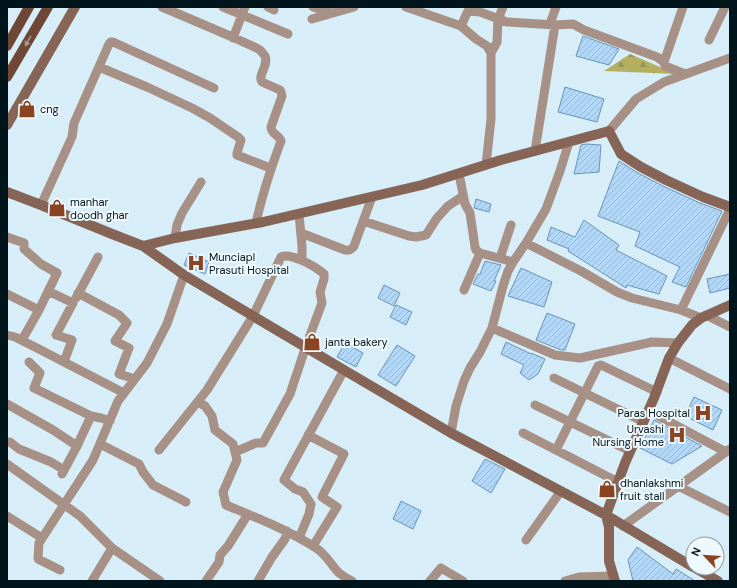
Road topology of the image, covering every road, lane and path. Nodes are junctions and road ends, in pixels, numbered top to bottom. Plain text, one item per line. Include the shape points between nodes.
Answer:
1 (29, 7) edge
2 (48, 7) edge
3 (75, 7) edge
4 (162, 7) edge
5 (223, 7) edge
6 (313, 7) edge
7 (354, 7) edge
8 (406, 7) edge
9 (503, 7) edge
10 (556, 7) edge
11 (683, 7) edge
12 (725, 7) edge
13 (344, 8) edge
14 (243, 11) edge
15 (332, 13) junction
16 (312, 19) dead end
17 (498, 19) junction
18 (552, 25) junction
19 (461, 26) junction
20 (288, 34) dead end
21 (233, 38) junction
22 (709, 40) dead end
23 (7, 46) edge
24 (490, 53) junction
25 (730, 58) edge
26 (664, 62) junction
27 (99, 67) junction
28 (684, 74) junction
29 (7, 78) edge
30 (214, 88) dead end
31 (7, 125) edge
32 (609, 131) junction
33 (569, 142) junction
34 (535, 151) junction
35 (486, 165) junction
36 (270, 168) junction
37 (459, 174) junction
38 (201, 182) dead end
39 (7, 192) edge
40 (463, 196) junction
41 (372, 197) junction
42 (41, 205) junction
43 (730, 208) edge
44 (298, 214) junction
45 (363, 221) junction
46 (256, 223) junction
47 (511, 225) dead end
48 (301, 233) junction
49 (7, 236) edge
50 (175, 238) junction
51 (526, 243) junction
52 (144, 246) junction
53 (480, 253) junction
54 (98, 256) dead end
55 (500, 258) junction
56 (302, 260) junction
57 (513, 262) junction
58 (184, 275) junction
59 (464, 290) dead end
60 (48, 291) junction
61 (78, 293) junction
62 (7, 294) edge
63 (73, 303) junction
64 (730, 305) edge
65 (39, 310) junction
66 (681, 310) junction
67 (253, 316) junction
68 (704, 317) junction
69 (730, 327) edge
70 (492, 328) junction
71 (7, 335) edge
72 (22, 340) junction
73 (678, 343) junction
74 (306, 346) junction
75 (669, 358) junction
76 (29, 362) dead end
77 (64, 362) junction
78 (344, 370) junction
79 (554, 378) dead end
80 (135, 379) junction
81 (730, 389) edge
82 (657, 392) junction
83 (124, 393) junction
84 (584, 393) junction
85 (198, 402) junction
86 (7, 404) edge
87 (535, 405) dead end
88 (648, 411) junction
89 (91, 416) junction
90 (110, 422) junction
91 (570, 422) junction
92 (644, 422) junction
93 (451, 432) junction
94 (523, 433) dead end
95 (308, 435) junction
96 (7, 442) edge
97 (100, 444) junction
98 (77, 446) junction
99 (159, 450) dead end
100 (556, 450) junction
101 (630, 451) junction
102 (235, 452) junction
103 (727, 453) edge
104 (7, 464) edge
105 (618, 482) junction
106 (678, 486) junction
107 (561, 491) junction
108 (186, 502) dead end
109 (64, 506) junction
110 (730, 512) edge
111 (248, 514) junction
112 (606, 515) junction
113 (7, 516) edge
114 (623, 526) junction
115 (286, 531) junction
116 (42, 538) junction
117 (299, 538) junction
118 (526, 540) dead end
119 (313, 546) junction
120 (112, 548) junction
121 (685, 562) edge
122 (60, 570) dead end
123 (614, 578) edge
124 (92, 581) edge
125 (160, 581) edge
126 (206, 581) edge
127 (258, 581) edge
128 (352, 581) edge
129 (430, 581) edge
130 (463, 581) edge
131 (565, 581) edge

1 - 23 main road
2 -> 29 main road
3 - 31 street
4 - 21 street
5 - 14 street
6 - 15 street
7 - 13 street
8 - 19 street
9 - 17 street
10 - 18 street
11 - 26 street
12 - 22 street
13 - 15 street
14 - 20 street
14 - 21 street
15 - 16 street
17 - 18 street
17 - 19 street via 480,12 468,11
17 - 24 street via 497,42
18 - 26 street via 573,24 658,57
18 - 34 street
19 - 24 street via 487,46
21 - 36 street via 261,51 265,56 266,65 260,78 262,82 280,90 282,94 271,127 280,141
24 - 35 street via 491,119
25 - 28 street
26 - 28 street via 665,66
27 - 30 street via 109,44 113,42
27 - 36 street via 210,118 241,140 237,155
27 - 42 street via 74,123 72,137
28 - 32 street via 664,82 636,99
32 - 33 street
32 - 43 street via 621,154 641,167
33 - 34 street
33 - 51 street via 546,209
34 - 35 street
35 - 37 street
36 - 46 street
37 - 40 street
37 - 41 street via 422,186
38 - 50 street via 182,213
39 - 42 street
40 - 45 street via 448,206 426,235 421,237 409,236
40 - 53 street via 470,213 475,247
41 - 44 street
41 - 45 street
42 - 52 street
43 - 66 street
44 - 46 street
44 - 48 street
45 - 48 street via 354,246 348,251
46 - 50 street
47 - 55 street
48 - 56 street
49 - 60 street via 24,243 24,249 41,264 57,273
50 - 52 street
51 - 57 street
51 - 66 street via 617,292
52 - 58 street
53 - 55 street
53 - 59 street
54 - 61 street
55 - 57 street
56 - 67 street via 285,255 281,257
56 - 74 street via 324,274 320,292 322,303
57 - 70 street via 508,270
58 - 67 street
58 - 80 street via 167,324 147,363
60 - 63 street
60 - 65 street
61 - 63 street
61 - 80 street via 118,315 127,323 115,341 129,348 119,374
62 - 65 street
63 - 77 street via 56,335 72,340
64 - 68 street
65 - 72 street
66 - 68 street
67 - 74 street
67 - 85 street
68 - 69 street
68 - 73 street via 692,325
70 - 73 street via 556,356 580,358 652,342
70 - 93 street via 464,381
71 - 72 street
72 - 77 street
73 - 75 street
74 - 78 street
74 - 102 street via 290,394 263,443 256,443
75 - 81 street
75 - 82 street
76 - 89 street via 40,373 34,388
77 - 83 street
78 - 93 street
78 - 95 street
79 - 84 street
80 - 83 street
82 - 84 street via 601,365 596,368
82 - 88 street
83 - 90 street
84 - 91 street
84 - 92 street
85 - 99 street
85 - 102 street via 205,406 212,416 215,430 233,444
86 - 98 street
87 - 91 street
88 - 92 street
88 - 103 street
89 - 90 street
89 - 98 street
90 - 97 street
91 - 100 street
91 - 101 street
92 - 101 street
93 - 107 street
94 - 100 street
95 - 117 street via 284,480 303,492 311,504
95 - 119 street via 344,454 322,497 337,507
96 - 98 street via 51,462 63,472
97 - 108 street via 139,464 153,485
97 - 109 street
100 - 105 street
101 - 105 street
102 - 111 street via 237,460 223,492 226,505
103 - 106 street
104 - 109 street
105 - 112 street
106 - 110 street
106 - 114 street
107 - 112 street
107 - 118 street
109 - 116 street
109 - 120 street via 80,516
111 - 115 street
111 - 126 street
112 - 114 street
112 - 123 street via 609,527 609,561
113 - 116 street
114 - 121 street
115 - 117 street
115 - 127 street via 285,539
116 - 122 street via 39,543 38,559
117 - 119 street
119 - 128 street via 338,572
120 - 124 street
120 - 125 street
123 - 131 street via 579,577
129 - 130 street via 441,568

